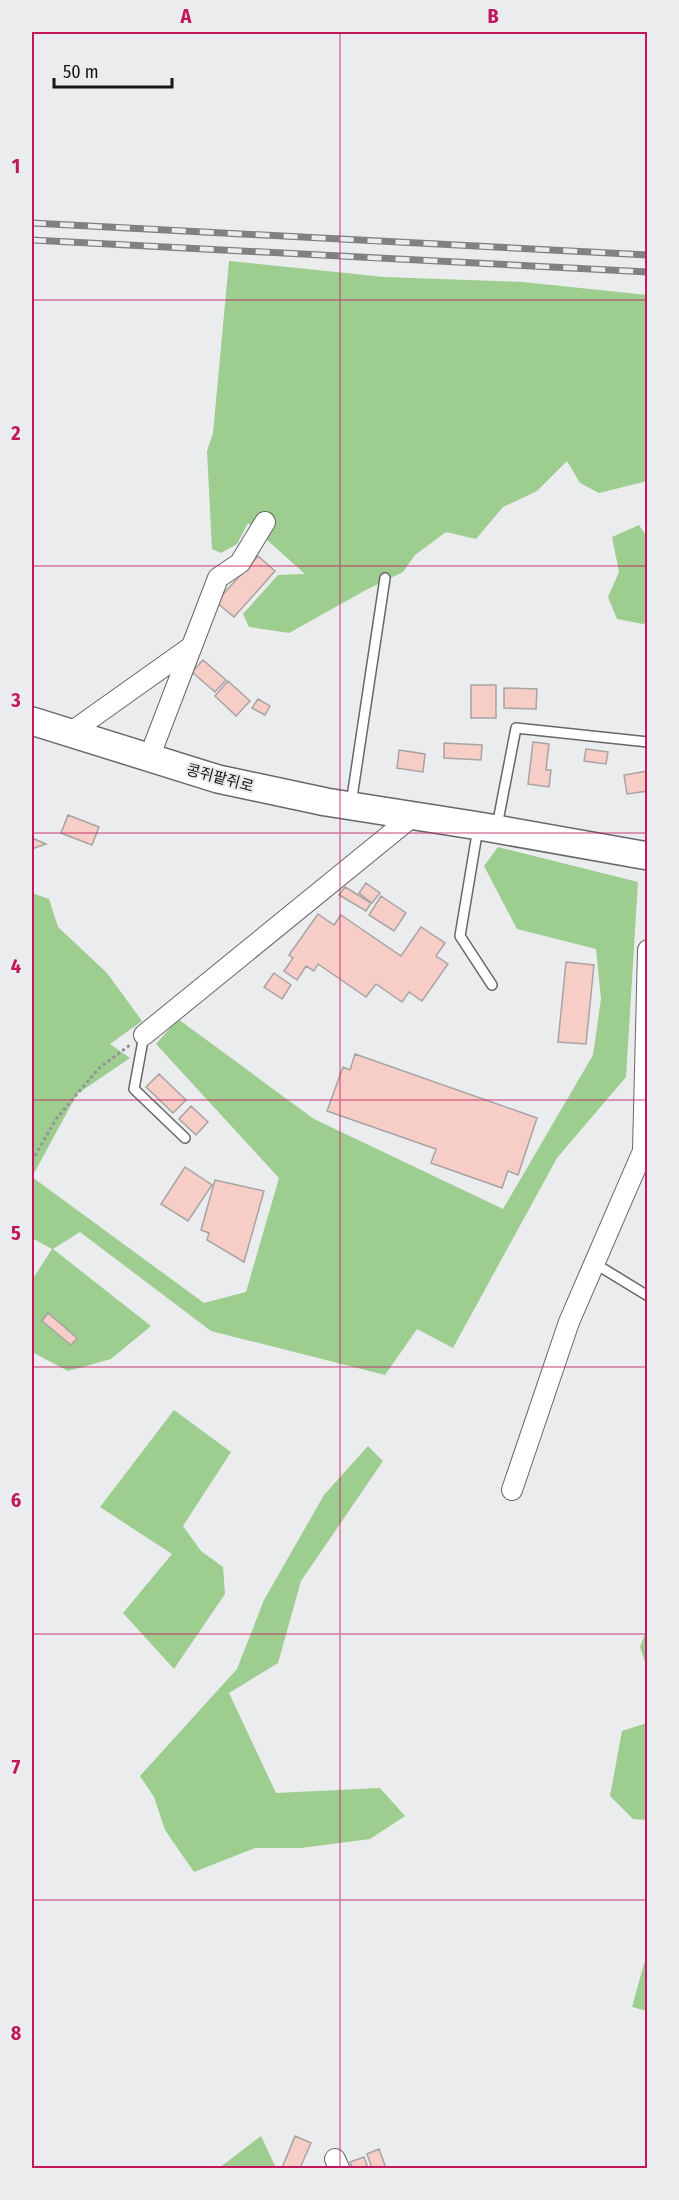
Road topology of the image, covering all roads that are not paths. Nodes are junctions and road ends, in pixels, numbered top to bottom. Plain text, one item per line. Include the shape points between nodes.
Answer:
1 (265, 522) dead end
2 (385, 578) dead end
3 (191, 647) junction
4 (32, 721) edge
5 (70, 733) junction
6 (648, 742) edge
7 (149, 758) junction
8 (351, 806) junction
9 (413, 816) junction
10 (488, 827) junction
11 (648, 856) edge
12 (648, 950) edge
13 (492, 985) dead end
14 (144, 1035) joint
15 (185, 1138) dead end
16 (594, 1263) junction
17 (648, 1296) edge
18 (512, 1490) dead end

1 - 3 street via 240,563 218,578
2 - 8 lane
3 - 5 street
3 - 7 street
4 - 5 main road, 콩쥐팥쥐로
5 - 7 main road, 콩쥐팥쥐로
6 - 10 lane via 516,728
7 - 8 main road, 콩쥐팥쥐로 via 218,779
8 - 9 main road, 콩쥐팥쥐로
9 - 10 main road, 콩쥐팥쥐로
9 - 14 street
10 - 11 main road, 콩쥐팥쥐로
10 - 13 lane via 460,936
12 - 16 street via 643,1151
14 - 15 lane via 134,1089
16 - 17 lane
16 - 18 street via 569,1322

